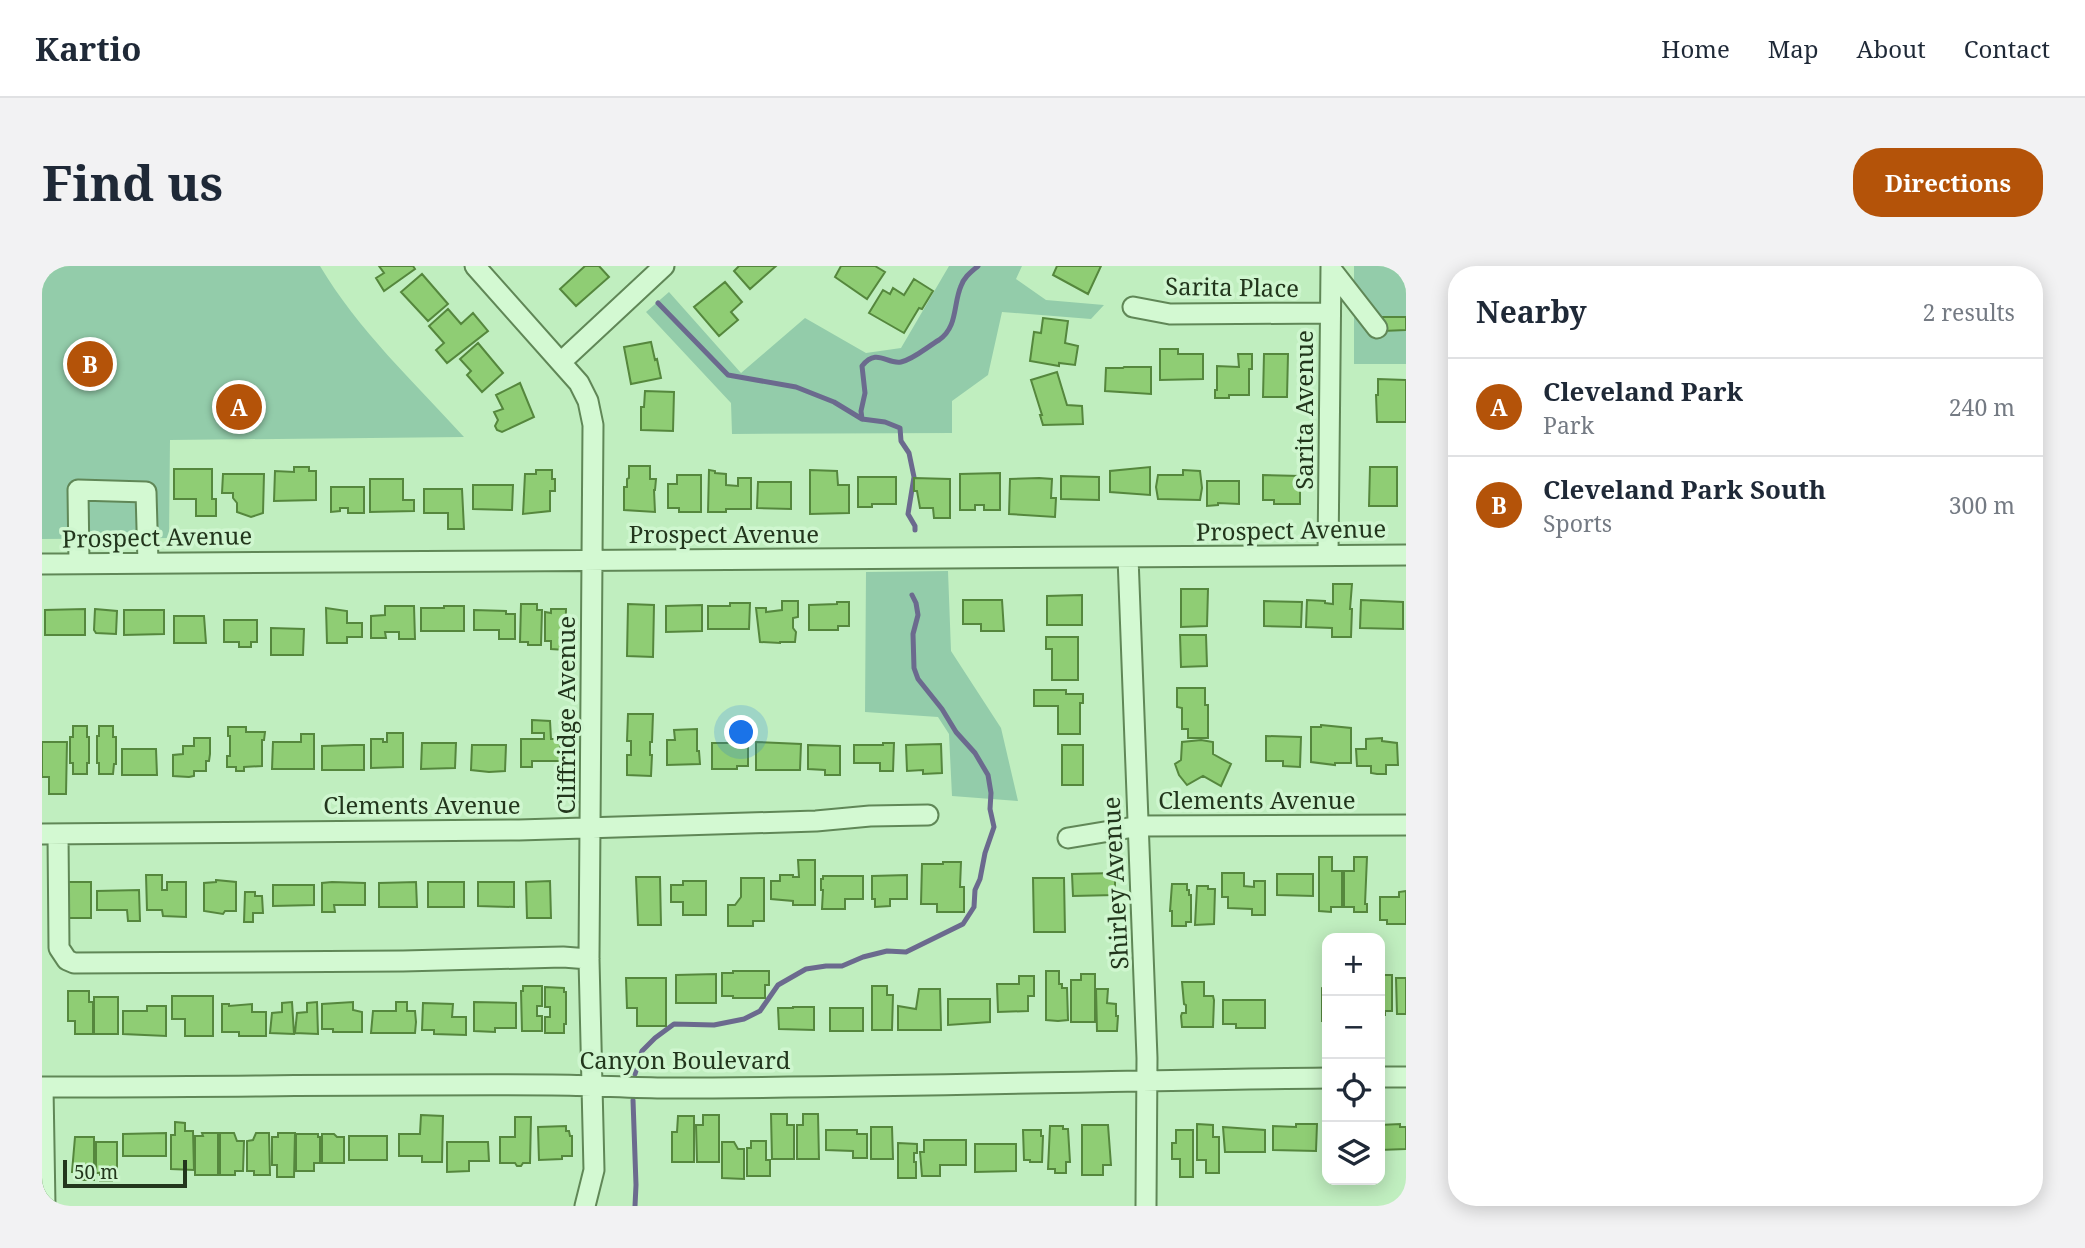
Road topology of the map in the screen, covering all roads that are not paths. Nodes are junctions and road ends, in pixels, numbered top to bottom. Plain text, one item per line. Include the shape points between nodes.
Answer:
1 (475, 266) edge
2 (664, 266) edge
3 (1331, 268) edge
4 (1133, 307) dead end
5 (1330, 313) junction
6 (1377, 328) dead end
7 (561, 362) junction
8 (1328, 555) junction
9 (1406, 555) edge
10 (1128, 557) junction
11 (593, 560) junction
12 (79, 563) junction
13 (148, 563) junction
14 (42, 564) edge
15 (929, 815) dead end
16 (1406, 825) edge
17 (1140, 826) junction
18 (591, 829) junction
19 (50, 834) edge
20 (1068, 838) dead end
21 (589, 959) junction
22 (1385, 1077) edge
23 (1406, 1077) edge
24 (1322, 1078) edge
25 (1147, 1080) junction
26 (593, 1086) junction
27 (43, 1087) edge
28 (45, 1206) edge
29 (585, 1206) edge
30 (1146, 1206) edge

1 - 7 street, Cliffridge Avenue
2 - 7 street
3 - 5 street, Sarita Avenue
3 - 6 street
4 - 5 street, Sarita Place via 1170,314
5 - 8 street, Sarita Avenue
7 - 11 street, Cliffridge Avenue via 584,391 591,411
8 - 9 street, Prospect Avenue
8 - 10 street, Prospect Avenue
10 - 11 street, Prospect Avenue
10 - 17 street, Shirley Avenue
11 - 13 street, Prospect Avenue
11 - 18 street, Cliffridge Avenue
12 - 13 street, Prospect Avenue
12 - 13 street via 78,490 145,492
12 - 14 street, Prospect Avenue
15 - 18 street, Clements Avenue
16 - 17 street, Clements Avenue
17 - 20 street, Clements Avenue
17 - 25 street, Shirley Avenue
18 - 19 street, Clements Avenue
18 - 21 street, Cliffridge Avenue
19 - 21 street via 59,948 74,964
21 - 26 street, Cliffridge Avenue
22 - 23 street
24 - 25 street, Canyon Boulevard
25 - 26 street, Canyon Boulevard
25 - 30 street, Shirley Avenue
26 - 27 street, Canyon Boulevard
26 - 29 street, Cliffridge Avenue via 594,1170
27 - 28 street

